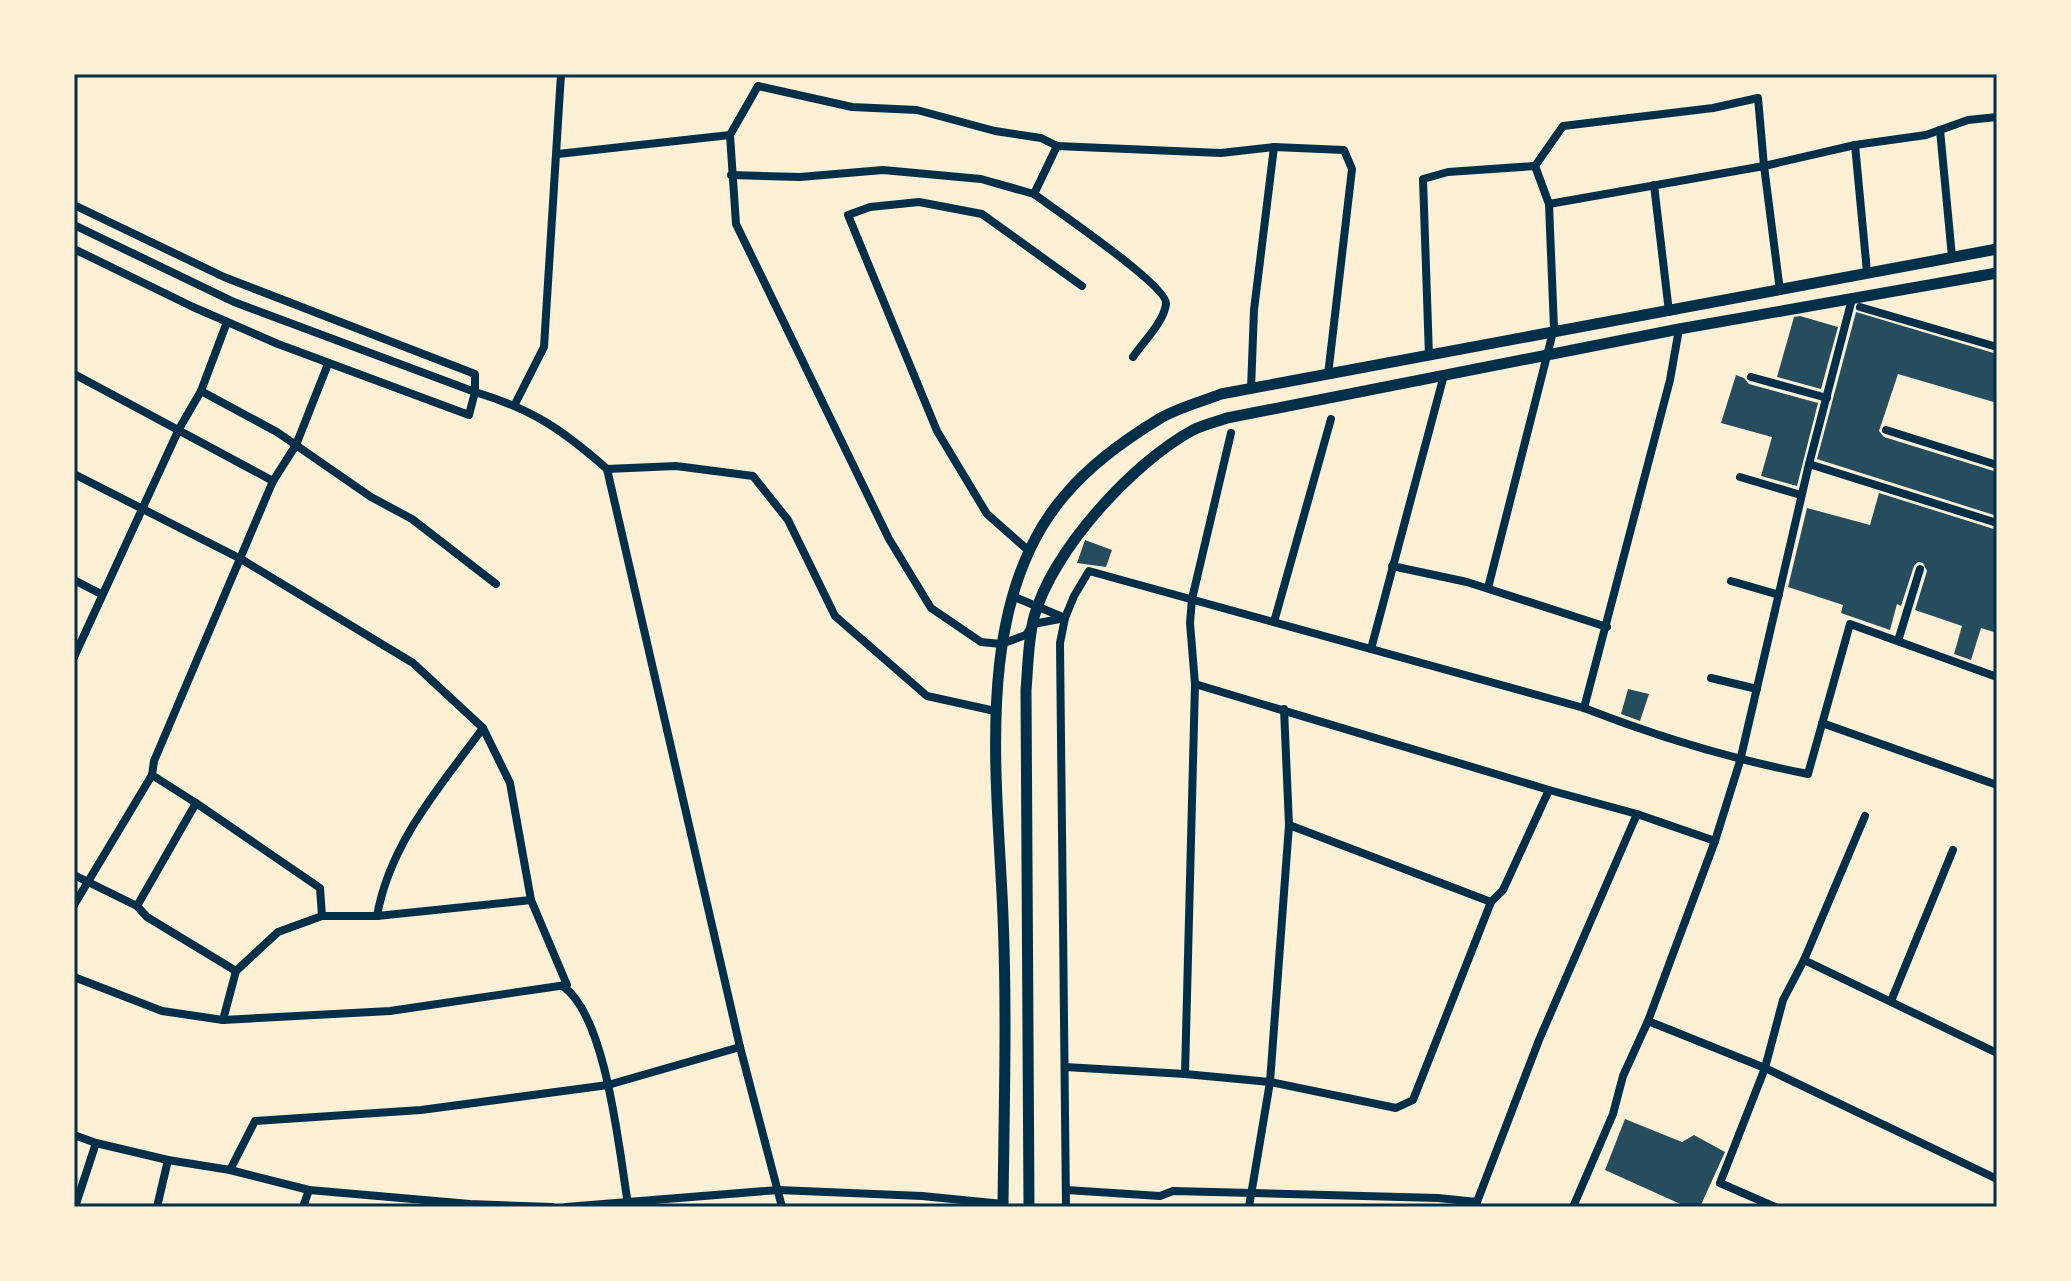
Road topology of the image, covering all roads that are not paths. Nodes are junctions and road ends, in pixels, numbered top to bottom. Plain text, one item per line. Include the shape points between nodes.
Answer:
1 (561, 74) edge
2 (1997, 117) edge
3 (1940, 130) junction
4 (730, 135) junction
5 (1855, 145) junction
6 (1057, 146) junction
7 (1274, 147) junction
8 (558, 154) junction
9 (1535, 166) junction
10 (1764, 166) junction
11 (731, 175) junction
12 (1654, 185) junction
13 (1034, 194) junction
14 (1549, 204) junction
15 (74, 205) edge
16 (74, 225) edge
17 (1997, 249) edge
18 (75, 252) edge
19 (1952, 257) junction
20 (1867, 272) junction
21 (1997, 273) edge
22 (1082, 286) dead end
23 (1780, 291) junction
24 (1856, 303) junction
25 (1669, 312) junction
26 (227, 322) junction
27 (1679, 329) junction
28 (1552, 334) junction
29 (1997, 347) edge
30 (1429, 356) junction
31 (1548, 356) junction
32 (1133, 357) dead end
33 (328, 364) junction
34 (74, 374) edge
35 (1328, 375) junction
36 (1444, 375) junction
37 (1751, 377) dead end
38 (1251, 389) junction
39 (201, 391) junction
40 (475, 392) junction
41 (1827, 398) junction
42 (515, 404) junction
43 (1331, 419) dead end
44 (179, 429) junction
45 (1886, 430) dead end
46 (1231, 433) dead end
47 (296, 445) junction
48 (1809, 464) junction
49 (1997, 465) edge
50 (607, 469) junction
51 (74, 474) edge
52 (1740, 477) dead end
53 (273, 481) junction
54 (1801, 495) junction
55 (142, 509) junction
56 (1997, 523) edge
57 (1029, 551) junction
58 (241, 559) junction
59 (1392, 566) junction
60 (1920, 569) dead end
61 (74, 580) edge
62 (1731, 581) dead end
63 (496, 584) dead end
64 (1488, 588) junction
65 (101, 594) junction
66 (1779, 595) junction
67 (1012, 596) junction
68 (1192, 599) junction
69 (1035, 615) junction
70 (1065, 618) junction
71 (1274, 622) junction
72 (1607, 627) junction
73 (1898, 641) junction
74 (1001, 644) junction
75 (1371, 649) junction
76 (74, 657) edge
77 (1997, 677) edge
78 (1711, 678) dead end
79 (1195, 684) junction
80 (1757, 689) junction
81 (1584, 708) junction
82 (1284, 709) junction
83 (995, 711) junction
84 (1822, 723) junction
85 (483, 728) junction
86 (1740, 761) junction
87 (152, 775) junction
88 (1997, 785) edge
89 (1549, 790) junction
90 (196, 803) junction
91 (1637, 814) junction
92 (1865, 816) dead end
93 (1289, 825) junction
94 (1715, 841) junction
95 (1953, 850) dead end
96 (74, 875) edge
97 (87, 882) junction
98 (531, 900) junction
99 (1491, 902) junction
100 (74, 905) edge
101 (137, 906) junction
102 (322, 916) junction
103 (377, 916) junction
104 (1804, 960) junction
105 (236, 971) junction
106 (74, 977) edge
107 (567, 985) junction
108 (1891, 1001) junction
109 (223, 1020) junction
110 (1648, 1021) junction
111 (740, 1047) junction
112 (1997, 1053) edge
113 (1065, 1067) junction
114 (1765, 1068) junction
115 (1185, 1074) junction
116 (1270, 1082) junction
117 (608, 1085) junction
118 (74, 1135) edge
119 (96, 1143) junction
120 (168, 1160) junction
121 (230, 1170) junction
122 (1997, 1179) edge
123 (309, 1190) junction
124 (778, 1190) junction
125 (1066, 1190) junction
126 (1249, 1193) junction
127 (1160, 1196) junction
128 (667, 1203) edge
129 (628, 1204) junction
130 (1476, 1204) edge
131 (1003, 1205) edge
132 (75, 1207) edge
133 (157, 1207) edge
134 (303, 1207) edge
135 (552, 1207) edge
136 (566, 1207) edge
137 (782, 1207) edge
138 (1029, 1207) edge
139 (1066, 1207) edge
140 (1160, 1207) edge
141 (1249, 1207) edge
142 (1573, 1207) edge
143 (1775, 1207) edge

1 - 8 street
2 - 3 street
3 - 5 street
3 - 19 street
4 - 6 street via 758,86 852,107 917,110
4 - 8 street
4 - 11 street
5 - 10 street
5 - 20 street
6 - 7 street via 1221,153
6 - 13 street
7 - 35 street via 1344,150 1352,169
7 - 38 street via 1254,310
8 - 42 street via 544,347
9 - 10 street via 1563,126 1758,98
9 - 14 street
9 - 30 street via 1448,172 1423,179
10 - 12 street
10 - 23 street
11 - 13 street via 800,177 883,170 981,179
11 - 74 street via 736,224 889,539 931,608 981,642
12 - 14 street
12 - 25 street
13 - 32 street via 1166,297 1161,318
14 - 28 street
15 - 40 street via 224,277 475,374
16 - 40 street via 234,302
17 - 19 street
18 - 26 street
19 - 20 street
20 - 23 street
21 - 24 street
22 - 57 street via 982,214 919,202 848,215 937,431 987,514
23 - 25 street
24 - 27 street
24 - 29 street
24 - 41 street
25 - 28 street
26 - 33 street
26 - 39 street
27 - 31 street
27 - 72 street
28 - 30 street
28 - 31 street
30 - 35 street
31 - 36 street
31 - 64 street
33 - 40 street via 469,415
33 - 47 street
34 - 44 street
35 - 38 street
36 - 59 street
36 - 69 street via 1227,418 1194,430 1118,489 1077,537
37 - 41 street
38 - 57 street via 1221,394 1161,417 1103,459 1065,495
39 - 44 street
39 - 47 street
40 - 42 street
41 - 48 street
42 - 50 street via 571,437
43 - 71 street
44 - 53 street
44 - 55 street
45 - 49 street
46 - 68 street
47 - 53 street
47 - 63 street via 412,519
48 - 54 street
48 - 56 street
50 - 83 street via 676,466 753,476 788,520 835,616 927,696
50 - 111 street
51 - 55 street
52 - 54 street
53 - 58 street
54 - 66 street
55 - 58 street
55 - 65 street
57 - 67 street
58 - 85 street via 413,663
58 - 87 street
59 - 64 street
59 - 75 street
60 - 73 street
61 - 65 street
62 - 66 street
64 - 72 street
65 - 76 street
66 - 80 street
67 - 69 street
67 - 74 street
68 - 70 street via 1089,571
68 - 71 street
68 - 79 street
69 - 70 street
69 - 70 street
69 - 74 street via 1026,635
69 - 138 street via 1026,690
70 - 113 street via 1060,643
71 - 75 street
72 - 81 street
73 - 77 street
73 - 84 street via 1850,624
74 - 83 street
75 - 81 street
78 - 80 street
79 - 82 street
79 - 115 street
80 - 86 street
81 - 86 street
82 - 89 street
82 - 93 street
83 - 131 street via 1004,930
84 - 86 street via 1808,774
84 - 88 street
85 - 98 street via 510,783
85 - 103 street via 404,836
86 - 94 street
87 - 90 street
87 - 97 street
89 - 91 street
89 - 99 street via 1503,890
90 - 101 street
90 - 102 street via 320,888
91 - 94 street
91 - 130 street via 1539,1040
92 - 104 street
93 - 99 street
93 - 116 street
94 - 110 street
95 - 108 street
96 - 97 street
97 - 100 street
97 - 101 street
98 - 103 street
98 - 107 street
99 - 116 street via 1413,1100 1396,1108
101 - 105 street
102 - 103 street
102 - 105 street via 278,932
104 - 108 street
104 - 114 street via 1783,1000
105 - 109 street
106 - 109 street via 162,1011
107 - 109 street via 390,1011
107 - 117 street via 589,1021
108 - 112 street
110 - 114 street
110 - 142 street
111 - 117 street
111 - 124 street
113 - 115 street
113 - 125 street
114 - 122 street
114 - 143 street via 1720,1183
115 - 116 street
116 - 126 street
117 - 121 street via 421,1110 255,1121
117 - 129 street
118 - 119 street
119 - 120 street
119 - 132 street
120 - 121 street
120 - 133 street
121 - 123 street
123 - 134 street
123 - 135 street
124 - 128 street
124 - 131 street
124 - 137 street
125 - 127 street
125 - 139 street
126 - 127 street via 1173,1191
126 - 130 street via 1438,1198
126 - 141 street
127 - 140 street
128 - 129 street
129 - 136 street

